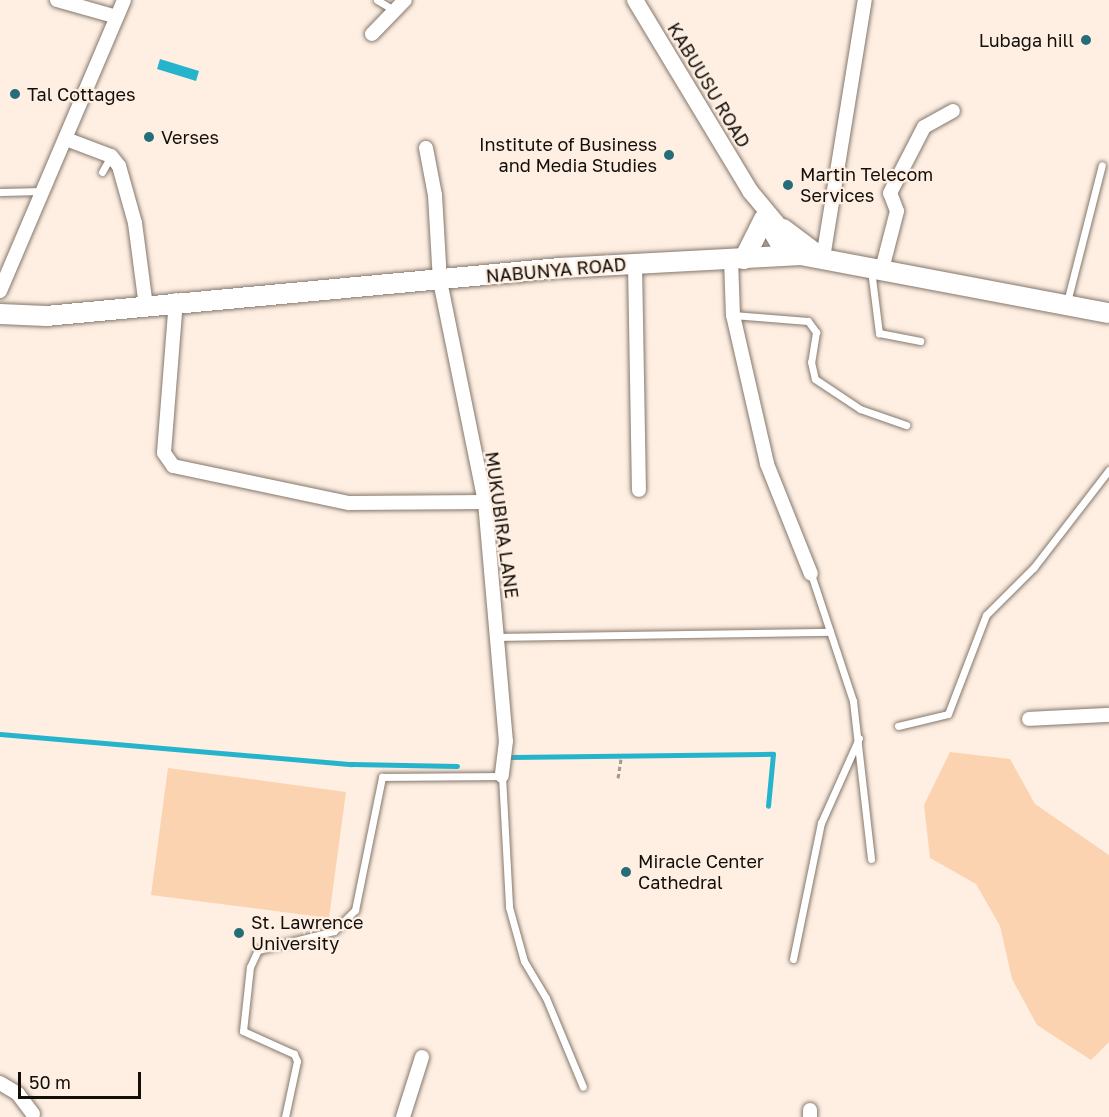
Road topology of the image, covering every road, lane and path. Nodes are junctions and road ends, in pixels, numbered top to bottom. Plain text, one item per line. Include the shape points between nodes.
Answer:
1 (57, 0) edge
2 (124, 0) edge
3 (377, 0) edge
4 (405, 0) edge
5 (635, 0) edge
6 (865, 0) edge
7 (395, 11) junction
8 (117, 17) junction
9 (372, 34) dead end
10 (953, 111) dead end
11 (66, 139) junction
12 (426, 148) dead end
13 (111, 156) junction
14 (1102, 165) dead end
15 (102, 172) dead end
16 (43, 191) junction
17 (750, 191) junction
18 (0, 192) edge
19 (764, 219) junction
20 (783, 229) joint
21 (807, 256) junction
22 (738, 259) junction
23 (635, 264) junction
24 (876, 272) junction
25 (440, 281) junction
26 (0, 291) edge
27 (176, 300) junction
28 (1066, 304) junction
29 (146, 306) junction
30 (1109, 313) edge
31 (0, 314) edge
32 (733, 315) junction
33 (921, 341) dead end
34 (906, 425) dead end
35 (1109, 470) edge
36 (639, 490) dead end
37 (485, 502) junction
38 (811, 574) joint
39 (830, 632) junction
40 (498, 637) junction
41 (1109, 715) edge
42 (1029, 719) dead end
43 (898, 726) dead end
44 (859, 738) junction
45 (621, 759) dead end
46 (502, 776) junction
47 (618, 778) dead end
48 (871, 859) dead end
49 (793, 960) dead end
50 (422, 1057) dead end
51 (0, 1083) edge
52 (583, 1087) dead end
53 (33, 1114) dead end
54 (285, 1117) edge
55 (404, 1117) edge

1 - 8 street
2 - 8 street
3 - 7 lane
4 - 7 street
5 - 17 street, KABUUSU ROAD
6 - 21 street
7 - 9 street
8 - 11 street
10 - 24 street via 924,127 890,193 897,212
11 - 13 street
11 - 16 street
12 - 25 street, MUKUBIRA LANE via 435,195
13 - 15 lane
13 - 29 street via 123,175 135,224
14 - 28 lane
16 - 18 lane
16 - 26 street
17 - 19 street, KABUUSU ROAD
17 - 20 street, KABUUSU ROAD
19 - 21 street, KABUUSU ROAD
19 - 22 main road
20 - 21 main road
21 - 22 main road, NABUNYA ROAD
21 - 24 main road, NABUNYA ROAD
22 - 23 main road, NABUNYA ROAD
22 - 32 street
23 - 25 main road, NABUNYA ROAD
23 - 36 street
24 - 28 main road, NABUNYA ROAD
24 - 33 lane via 879,333
25 - 27 main road, NABUNYA ROAD
25 - 37 street, MUKUBIRA LANE
27 - 29 main road, NABUNYA ROAD
27 - 37 street via 164,453 173,466 349,502
28 - 30 main road, NABUNYA ROAD
29 - 31 main road, NABUNYA ROAD
32 - 34 lane via 808,321 816,332 811,362 815,379 860,409
32 - 38 street via 768,464
35 - 43 lane via 1034,567 986,615 948,714
37 - 40 street, MUKUBIRA LANE
38 - 39 lane
39 - 40 lane
39 - 44 lane via 853,701
40 - 46 street, MUKUBIRA LANE via 506,741
41 - 42 street
44 - 48 lane
44 - 49 lane via 821,823
45 - 47 path
46 - 52 lane via 509,907 524,961 546,998
46 - 54 lane via 382,777 355,910 334,931 258,950 250,967 241,1022 248,1035 294,1054
50 - 55 street
51 - 53 street via 18,1094

